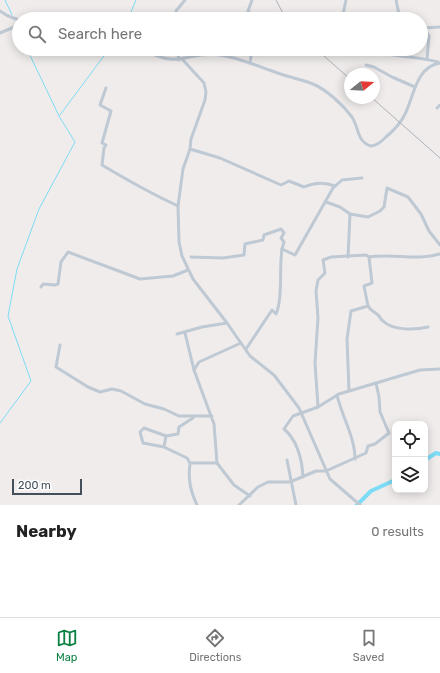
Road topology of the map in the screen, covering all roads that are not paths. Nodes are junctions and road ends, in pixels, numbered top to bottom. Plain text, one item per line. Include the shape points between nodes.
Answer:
1 (185, 0) edge
2 (252, 0) edge
3 (346, 0) edge
4 (396, 0) edge
5 (0, 11) edge
6 (176, 12) edge
7 (248, 12) edge
8 (343, 12) edge
9 (399, 12) edge
10 (12, 17) edge
11 (440, 27) edge
12 (12, 28) edge
13 (428, 28) edge
14 (0, 33) edge
15 (428, 35) edge
16 (428, 48) edge
17 (155, 56) edge
18 (180, 56) edge
19 (204, 56) edge
20 (229, 56) edge
21 (251, 56) edge
22 (396, 56) edge
23 (427, 56) edge
24 (182, 59) junction
25 (427, 59) junction
26 (250, 63) junction
27 (440, 63) edge
28 (366, 65) dead end
29 (415, 87) junction
30 (106, 88) dead end
31 (440, 105) edge
32 (437, 108) dead end
33 (190, 149) junction
34 (362, 178) dead end
35 (335, 186) junction
36 (326, 202) junction
37 (178, 206) junction
38 (350, 214) junction
39 (440, 245) edge
40 (282, 249) junction
41 (440, 254) edge
42 (191, 257) dead end
43 (348, 257) junction
44 (369, 257) junction
45 (188, 270) junction
46 (41, 287) dead end
47 (368, 306) junction
48 (227, 323) junction
49 (428, 326) dead end
50 (185, 333) junction
51 (178, 334) dead end
52 (241, 343) junction
53 (60, 345) dead end
54 (246, 350) junction
55 (194, 370) junction
56 (440, 370) edge
57 (376, 384) junction
58 (349, 391) junction
59 (337, 395) junction
60 (318, 407) junction
61 (302, 413) junction
62 (193, 416) junction
63 (212, 416) junction
64 (166, 436) junction
65 (164, 447) junction
66 (355, 458) junction
67 (287, 460) dead end
68 (190, 463) junction
69 (217, 463) junction
70 (326, 471) junction
71 (303, 476) junction
72 (291, 482) junction
73 (250, 496) junction
74 (197, 505) edge
75 (239, 505) edge
76 (296, 505) edge
77 (362, 505) edge

1 - 6 street
2 - 7 street
3 - 8 street
4 - 9 street
5 - 10 street
11 - 13 street
12 - 14 street
15 - 16 street
17 - 24 street
18 - 24 street
19 - 24 street
20 - 26 street
21 - 26 street
22 - 25 street
23 - 25 street
24 - 33 street via 204,83 206,92
25 - 27 street
26 - 29 street via 310,83 322,90 351,117 364,144 371,146 385,139 400,122
27 - 29 street via 431,66 421,75
28 - 29 street via 378,68
30 - 37 street via 100,105 111,111 102,143 106,145 102,165 152,195
31 - 32 street
33 - 35 street via 220,158 281,185 289,181 304,187 325,183
33 - 37 street via 183,169
34 - 35 street via 342,180
35 - 36 street
36 - 38 street
36 - 40 street via 295,255
37 - 45 street via 179,242
38 - 39 street via 368,217 380,210 384,207 387,188 408,197
38 - 43 street
40 - 42 street via 284,242 281,238 284,233 281,229 264,235 263,240 245,244 244,254 223,258
40 - 54 street via 279,307 276,314 272,310
41 - 44 street via 426,257
43 - 44 street
43 - 60 street via 331,257 323,260 325,273 318,280 315,363
44 - 47 street via 372,283 364,286
45 - 46 street via 172,276 140,279 68,252 61,262 58,284 43,284
45 - 48 street
47 - 49 street via 390,325 406,329
47 - 58 street via 351,311 347,339
48 - 50 street
48 - 52 street
50 - 51 street
50 - 55 street
52 - 54 street
52 - 55 street via 199,362
53 - 62 street via 56,367 88,387 100,392 112,389 121,391 173,415
54 - 61 street via 274,374
55 - 63 street
56 - 57 street via 420,370
57 - 58 street
57 - 66 street via 380,412 390,432 367,447 366,453
58 - 59 street
59 - 60 street
59 - 66 street via 355,448
60 - 61 street
61 - 70 street
61 - 71 street via 293,416 284,429 291,435 298,450
62 - 63 street
62 - 64 street via 179,427 178,434
63 - 69 street
64 - 65 street
64 - 65 street via 144,428 140,432 143,443
65 - 68 street via 187,458
66 - 70 street
67 - 72 street
68 - 69 street
68 - 74 street via 188,478
69 - 73 street via 234,485
70 - 71 street via 316,471
70 - 77 street via 333,483
71 - 72 street
72 - 73 street via 268,482 258,487
72 - 76 street
73 - 75 street

